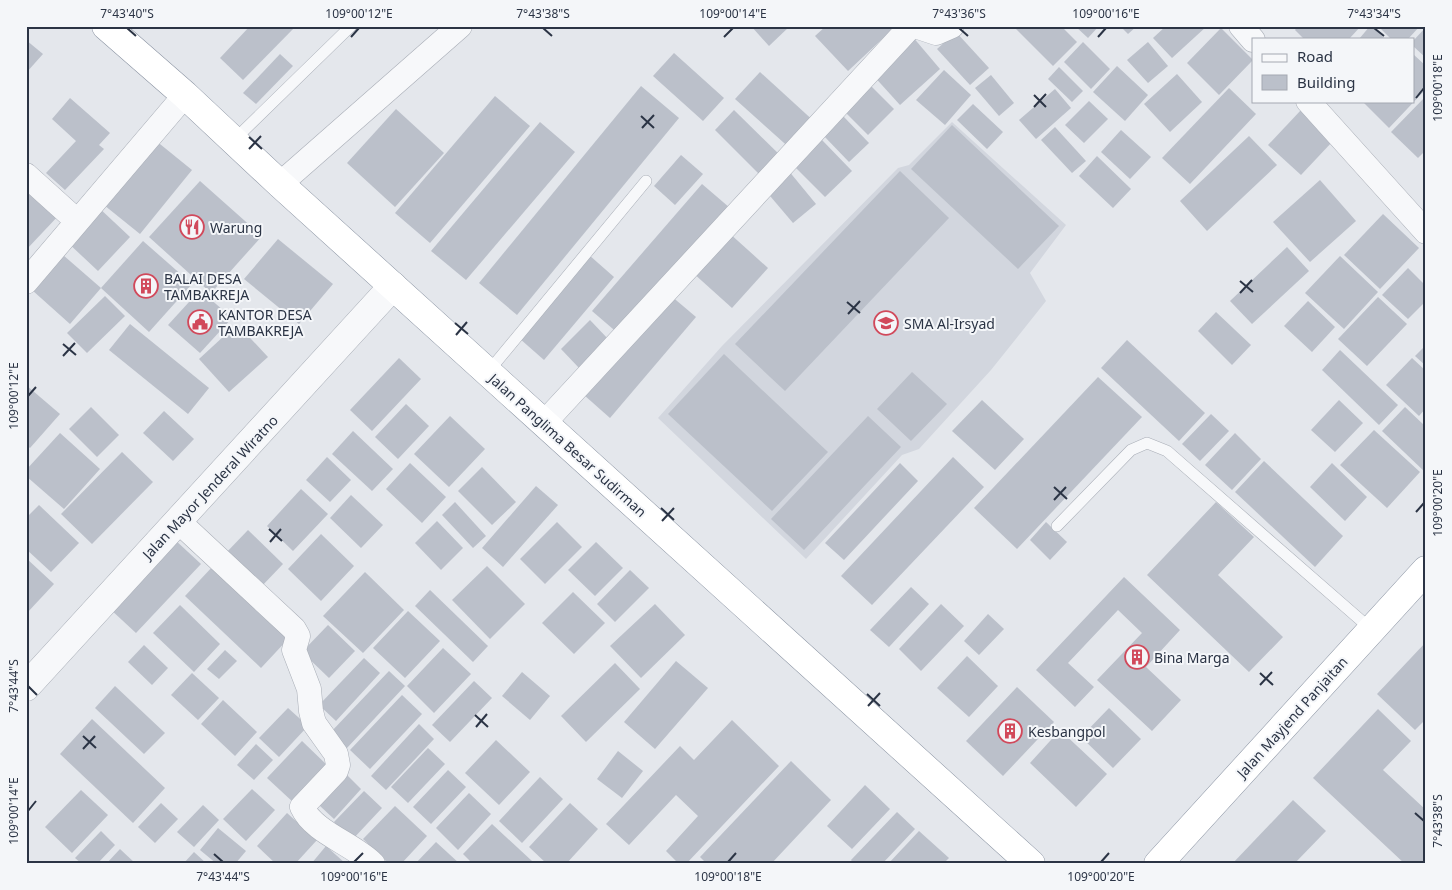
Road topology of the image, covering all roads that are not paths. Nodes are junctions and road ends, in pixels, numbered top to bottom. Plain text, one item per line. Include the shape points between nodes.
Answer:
1 (106, 26) edge
2 (351, 26) edge
3 (460, 26) edge
4 (910, 26) edge
5 (915, 26) edge
6 (952, 26) edge
7 (1241, 26) edge
8 (1252, 39) edge
9 (185, 95) junction
10 (1309, 102) edge
11 (233, 141) junction
12 (26, 174) edge
13 (646, 181) dead end
14 (280, 184) junction
15 (78, 222) junction
16 (1426, 232) edge
17 (26, 282) edge
18 (394, 286) junction
19 (488, 372) junction
20 (544, 423) junction
21 (178, 521) junction
22 (1057, 526) dead end
23 (1426, 570) edge
24 (1372, 630) junction
25 (26, 687) edge
26 (373, 864) edge
27 (1031, 864) edge
28 (1158, 864) edge

1 - 9 highway, Jalan Panglima Besar Sudirman
2 - 11 lane
3 - 14 street
4 - 20 street
5 - 6 street via 936,33
7 - 8 street
9 - 11 highway, Jalan Panglima Besar Sudirman
9 - 15 street
10 - 16 street
11 - 14 highway, Jalan Panglima Besar Sudirman
12 - 15 street
13 - 19 lane
14 - 18 highway, Jalan Panglima Besar Sudirman
15 - 17 street
18 - 19 highway, Jalan Panglima Besar Sudirman
18 - 21 street, Jalan Mayor Jenderal Wiratno
19 - 20 highway, Jalan Panglima Besar Sudirman
20 - 27 highway, Jalan Panglima Besar Sudirman
21 - 25 street, Jalan Mayor Jenderal Wiratno
21 - 26 street via 298,636 294,650 308,689 314,723 336,754 338,765 302,807 340,842
22 - 24 lane via 1130,450 1147,444 1167,450
23 - 24 highway, Jalan Mayjend Panjaitan
24 - 28 highway, Jalan Mayjend Panjaitan

